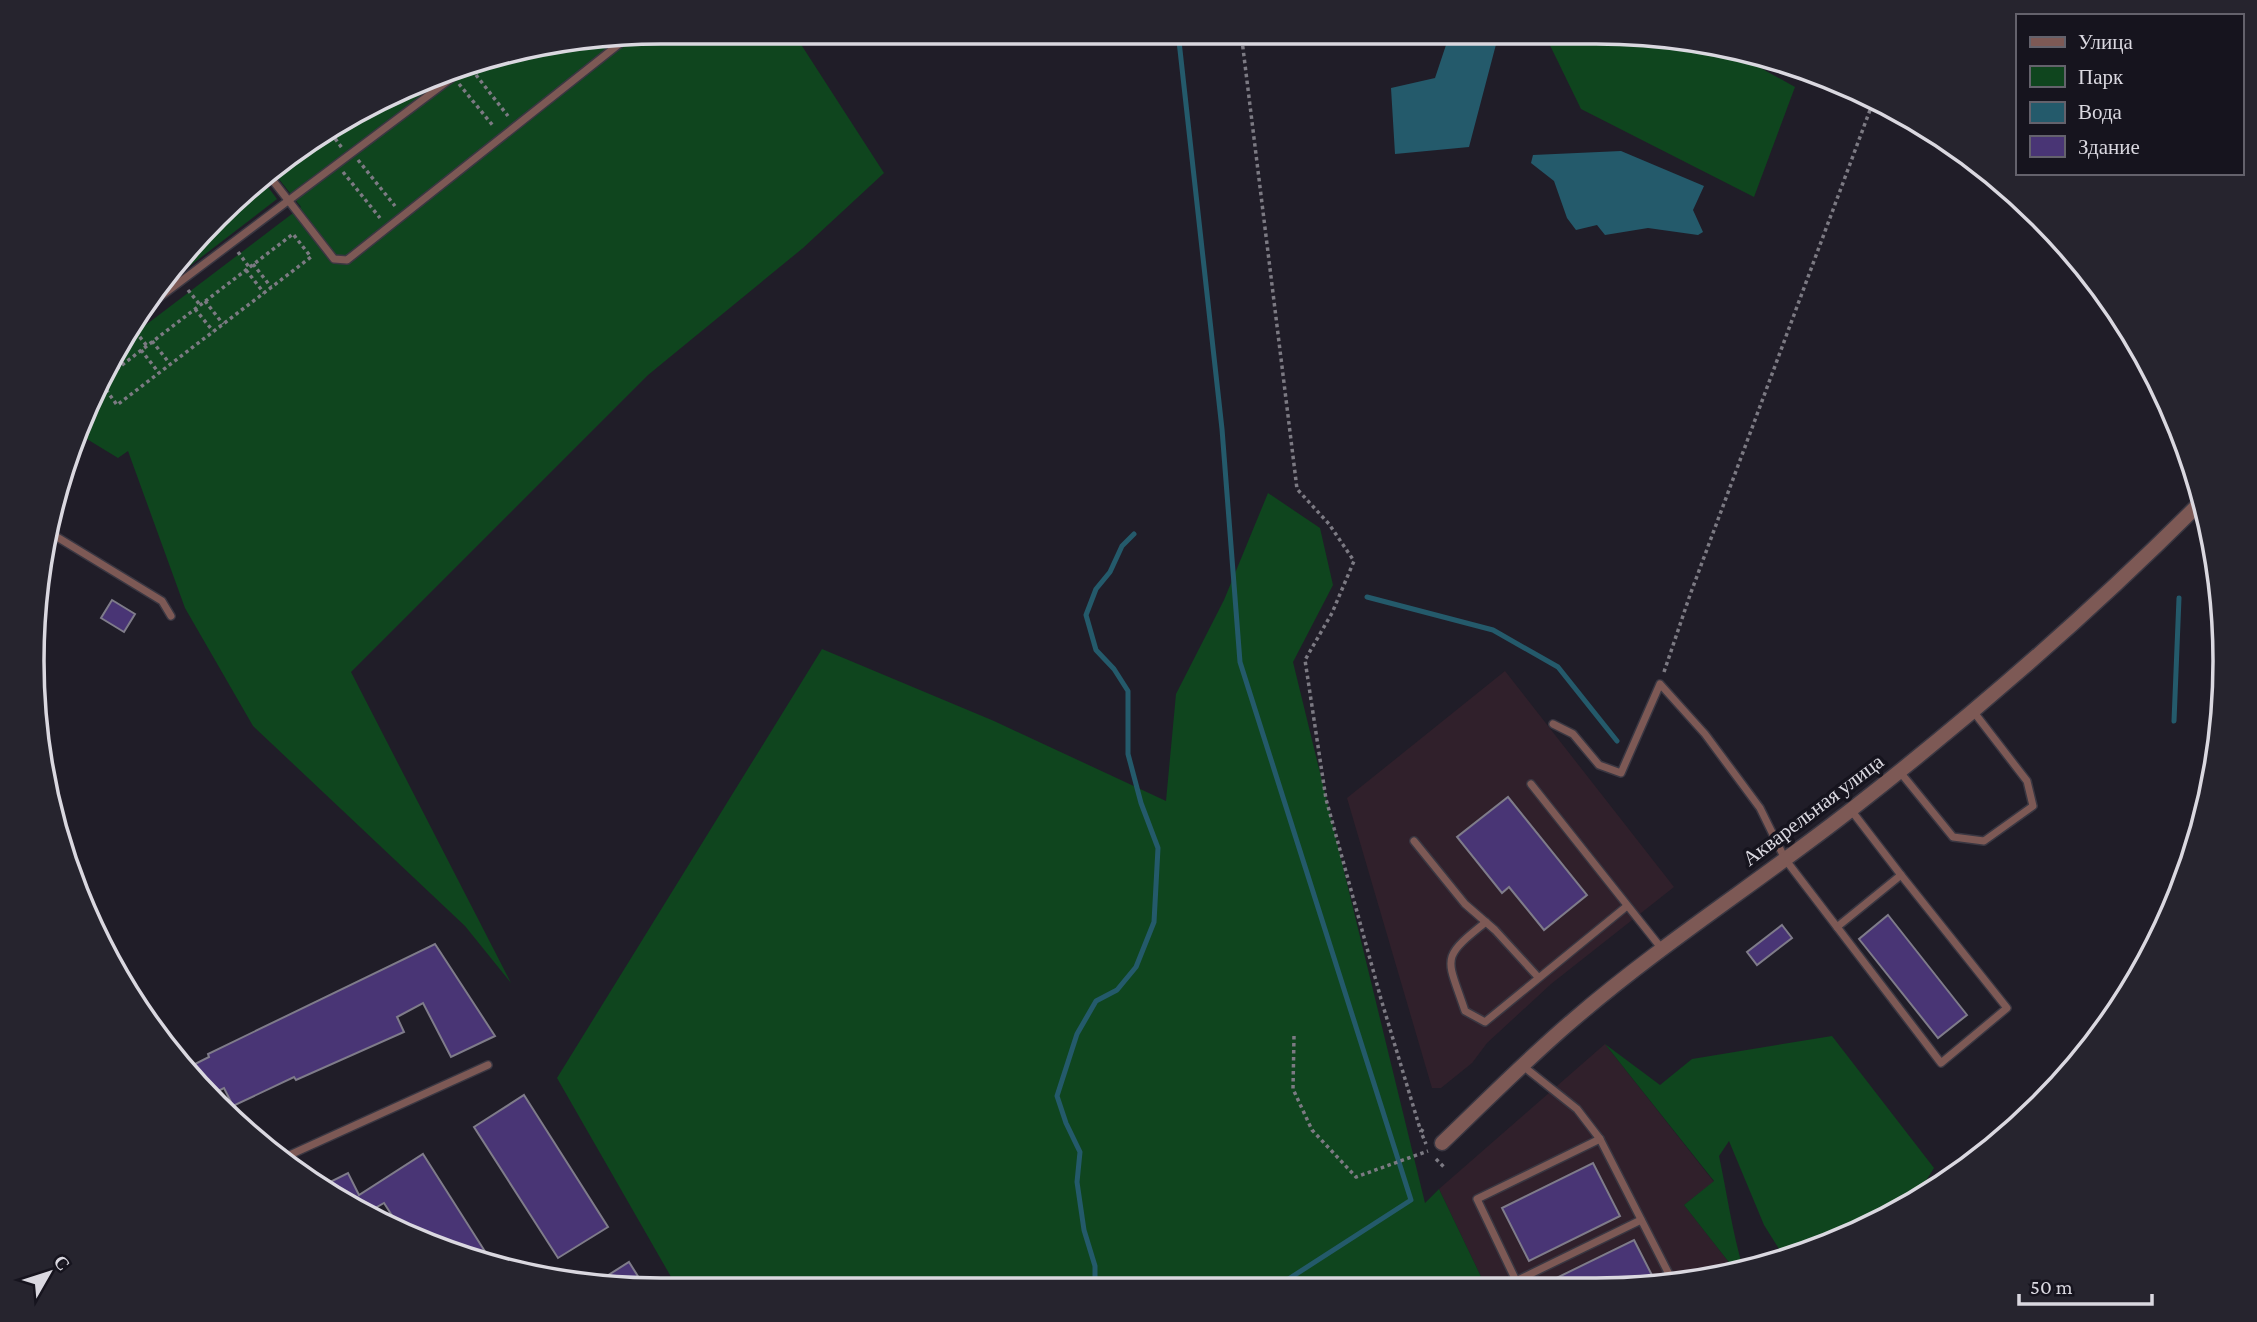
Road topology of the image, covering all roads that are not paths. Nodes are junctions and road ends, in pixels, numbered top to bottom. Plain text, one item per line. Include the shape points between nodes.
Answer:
1 (618, 45) edge
2 (446, 83) edge
3 (273, 181) edge
4 (289, 201) junction
5 (166, 293) edge
6 (2194, 509) edge
7 (57, 537) edge
8 (171, 616) dead end
9 (1972, 711) junction
10 (1553, 724) dead end
11 (1899, 771) junction
12 (1531, 784) dead end
13 (1851, 810) junction
14 (1414, 841) dead end
15 (1785, 859) junction
16 (1901, 875) junction
17 (1627, 906) junction
18 (1486, 922) junction
19 (1837, 927) junction
20 (1662, 950) junction
21 (1538, 977) junction
22 (488, 1065) dead end
23 (1523, 1065) junction
24 (1600, 1139) junction
25 (1442, 1143) road end
26 (290, 1155) edge
27 (1641, 1220) junction
28 (1669, 1274) edge
29 (1515, 1278) edge
30 (1531, 1278) edge

1 - 4 lane via 347,260 334,258
2 - 4 lane
3 - 4 lane
4 - 5 lane
6 - 9 street, Акварельная улица
7 - 8 lane via 162,601
9 - 11 street, Акварельная улица
9 - 11 lane via 2027,782 2033,806 1984,841 1953,836
10 - 15 lane via 1573,734 1599,765 1621,773 1660,684 1705,734 1760,808
11 - 13 street, Акварельная улица
12 - 17 lane
13 - 15 street, Акварельная улица
13 - 16 lane
14 - 18 lane via 1465,904
15 - 19 lane
15 - 20 street, Акварельная улица
16 - 19 lane
16 - 19 lane via 2007,1008 1941,1063
17 - 20 lane
17 - 21 lane
18 - 21 lane
18 - 21 lane via 1456,946 1449,964 1465,1011 1485,1022
20 - 23 street, Акварельная улица via 1573,1019
22 - 26 lane
23 - 24 lane via 1577,1109
23 - 25 street, Акварельная улица
24 - 27 lane
24 - 29 lane via 1477,1199
27 - 28 lane
27 - 30 lane

